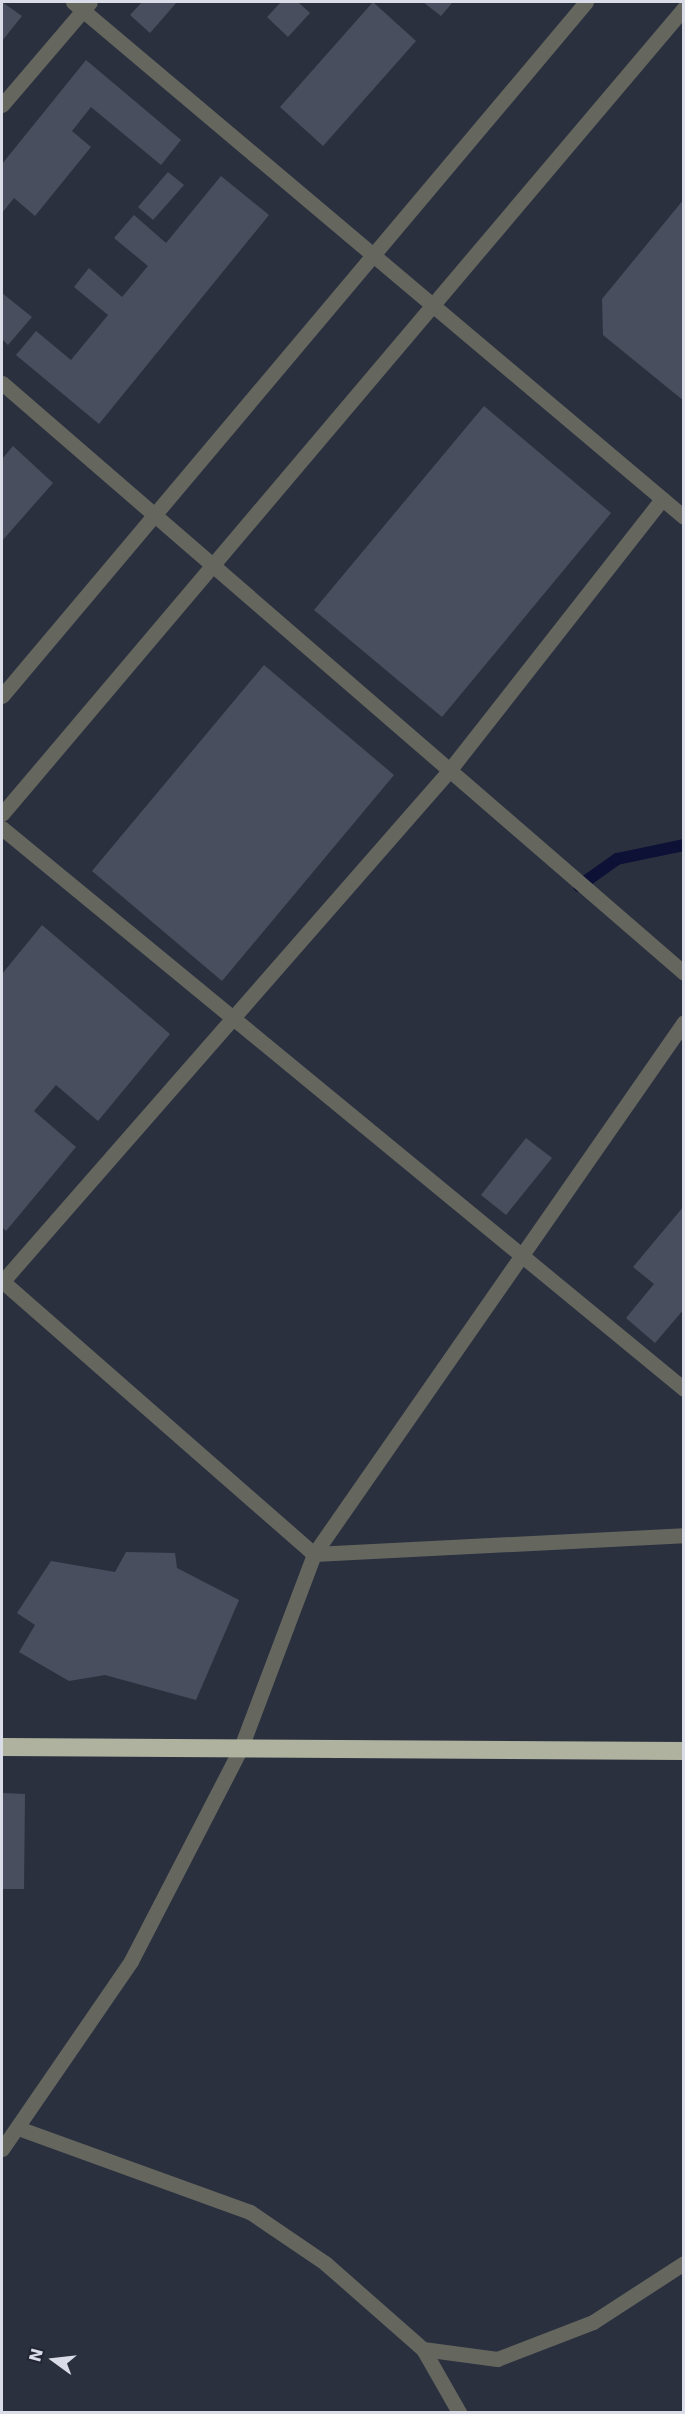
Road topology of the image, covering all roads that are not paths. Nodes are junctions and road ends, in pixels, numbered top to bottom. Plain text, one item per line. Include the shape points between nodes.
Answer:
1 (586, 2) edge
2 (82, 4) edge
3 (684, 8) edge
4 (2, 105) edge
5 (372, 254) junction
6 (433, 306) junction
7 (2, 383) edge
8 (662, 499) junction
9 (155, 511) junction
10 (684, 517) edge
11 (214, 562) junction
12 (2, 696) edge
13 (448, 772) junction
14 (2, 814) edge
15 (2, 828) edge
16 (684, 973) edge
17 (230, 1019) junction
18 (684, 1022) edge
19 (521, 1258) junction
20 (2, 1282) edge
21 (684, 1389) edge
22 (684, 1535) edge
23 (314, 1554) junction
24 (2, 1747) edge
25 (240, 1750) junction
26 (684, 1751) edge
27 (18, 2128) junction
28 (2, 2149) edge
29 (684, 2263) edge
30 (423, 2349) junction
31 (459, 2412) edge

1 - 5 street
2 - 4 street
2 - 5 street
3 - 6 street
5 - 6 street
5 - 9 street
6 - 8 street
6 - 11 street
7 - 9 street
8 - 10 street
8 - 13 street
9 - 11 street
9 - 12 street
11 - 13 street
11 - 14 street
13 - 16 street
13 - 17 street
15 - 17 street
17 - 19 street
17 - 20 street
18 - 19 street
19 - 21 street
19 - 23 street
20 - 23 street
22 - 23 street
23 - 25 street
24 - 25 highway
25 - 26 highway
25 - 27 street via 131,1961
27 - 28 street
27 - 30 street via 250,2212 324,2263
29 - 30 street via 592,2322 497,2360
30 - 31 street

